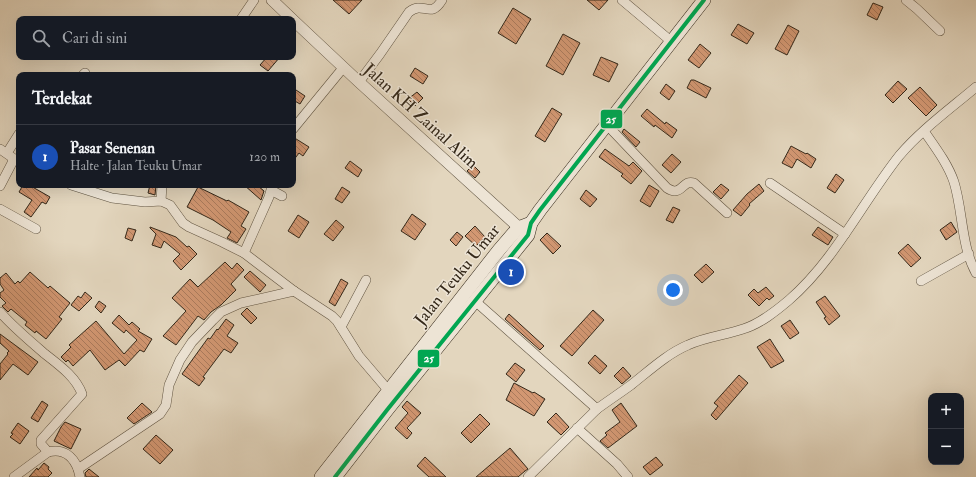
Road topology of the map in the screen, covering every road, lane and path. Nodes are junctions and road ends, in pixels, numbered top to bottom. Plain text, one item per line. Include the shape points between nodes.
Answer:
1 (254, 0) edge
2 (272, 0) edge
3 (442, 0) edge
4 (622, 0) edge
5 (704, 0) edge
6 (906, 0) edge
7 (243, 16) edge
8 (288, 16) edge
9 (296, 24) edge
10 (940, 31) dead end
11 (672, 42) junction
12 (343, 68) junction
13 (359, 82) junction
14 (976, 87) edge
15 (296, 125) edge
16 (607, 125) junction
17 (924, 131) junction
18 (16, 137) edge
19 (3, 151) edge
20 (16, 164) edge
21 (770, 183) dead end
22 (0, 186) edge
23 (80, 188) edge
24 (162, 188) edge
25 (282, 196) dead end
26 (161, 201) junction
27 (0, 209) edge
28 (727, 213) dead end
29 (526, 229) junction
30 (36, 230) dead end
31 (845, 234) junction
32 (244, 253) junction
33 (969, 254) junction
34 (976, 273) edge
35 (366, 280) dead end
36 (921, 281) dead end
37 (294, 291) junction
38 (475, 301) junction
39 (0, 312) edge
40 (341, 327) junction
41 (388, 390) junction
42 (597, 409) junction
43 (577, 428) junction
44 (363, 432) junction
45 (48, 452) junction
46 (79, 473) edge
47 (14, 477) edge
48 (320, 477) edge
49 (335, 477) edge
50 (528, 477) edge
51 (628, 477) edge

1 - 7 street
2 - 8 street, Jalan KH Zainal Alim
3 - 13 street via 437,8 418,6 409,12
4 - 11 street
5 - 11 main road
6 - 10 street
9 - 12 street, Jalan KH Zainal Alim
11 - 16 main road
12 - 13 street, Jalan KH Zainal Alim
12 - 15 street
13 - 29 street, Jalan KH Zainal Alim
14 - 17 street
16 - 28 street via 667,188 675,191 687,183 694,183
16 - 29 main road
17 - 31 street via 884,176
17 - 33 street via 946,164 953,182
18 - 19 street
19 - 20 street via 14,158
20 - 22 street
21 - 31 street
23 - 26 street via 129,201
24 - 26 street
25 - 32 street via 272,190 270,193
26 - 32 street via 170,205 189,227
27 - 30 street
29 - 38 main road, Jalan Teuku Umar
29 - 41 main road, Jalan Teuku Umar
31 - 42 street via 812,278 763,320 745,328 689,344 670,354
32 - 37 street
33 - 34 street
33 - 36 street
35 - 40 street
37 - 40 street via 332,316
37 - 46 street via 241,303 221,312 192,342 180,360 168,385 166,405 160,414
38 - 42 street
38 - 44 main road, Jalan Teuku Umar
39 - 45 street via 66,371 80,388 82,394 41,440 41,444
40 - 41 street via 359,356
41 - 44 main road, Jalan Teuku Umar
42 - 43 street
43 - 50 street
43 - 51 street
44 - 48 main road, Jalan Teuku Umar
44 - 49 main road, Jalan Teuku Umar
45 - 46 street via 55,450 69,456 75,461
45 - 47 street

